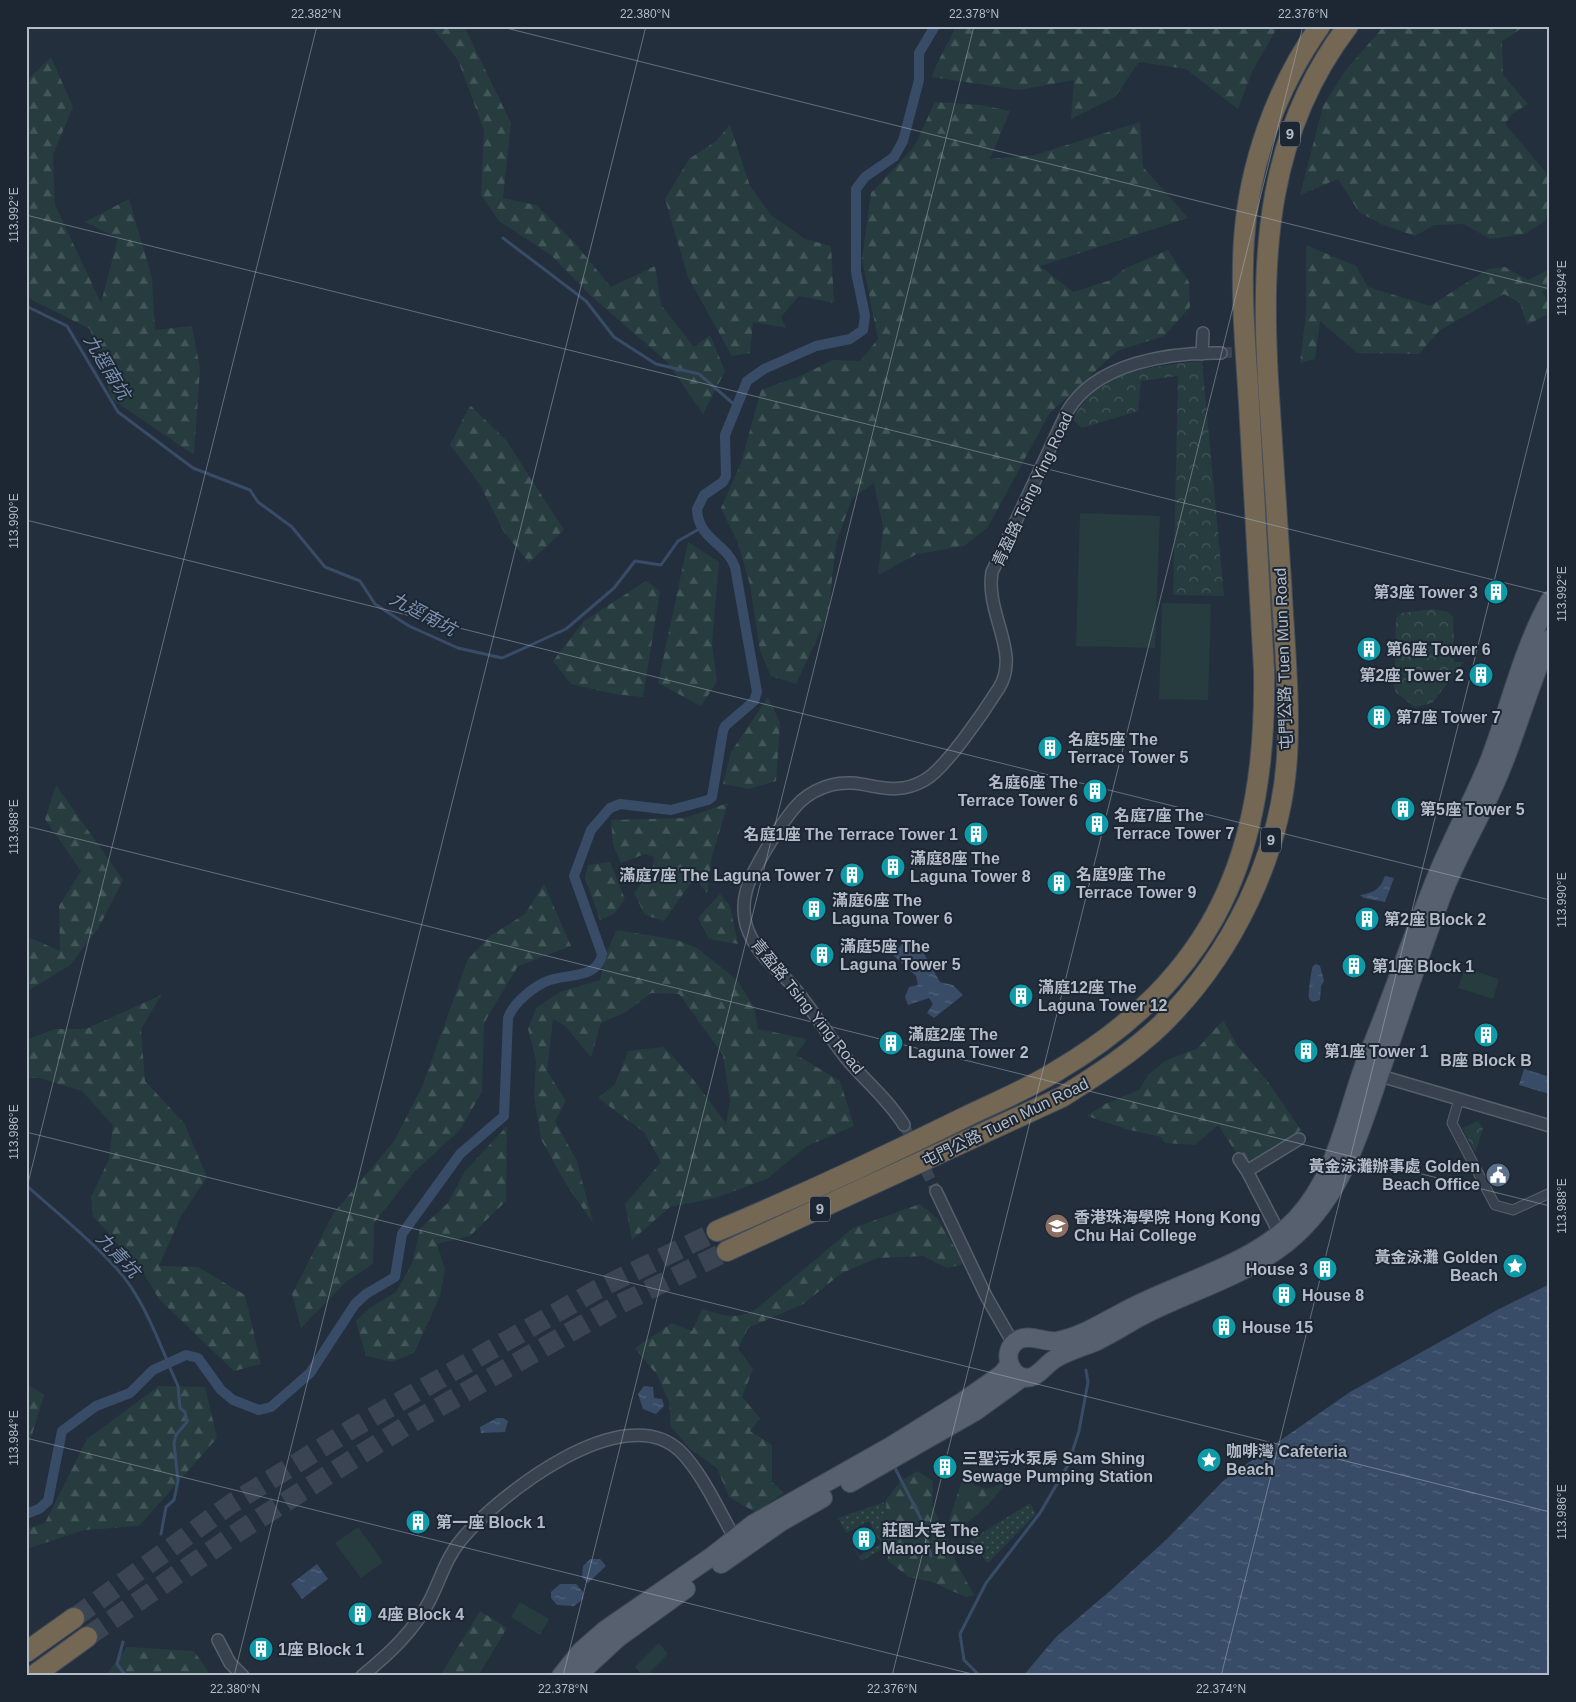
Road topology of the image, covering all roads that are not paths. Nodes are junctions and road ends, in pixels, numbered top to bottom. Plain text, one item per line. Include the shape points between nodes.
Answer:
1 (1320, 26) edge
2 (1348, 26) edge
3 (1203, 333) dead end
4 (1222, 353) tunnel mouth
5 (1202, 354) junction
6 (1550, 600) edge
7 (1550, 639) edge
8 (1371, 1073) junction
9 (1459, 1099) junction
10 (904, 1125) tunnel mouth
11 (1550, 1126) edge
12 (1299, 1139) dead end
13 (1239, 1159) dead end
14 (1247, 1171) junction
15 (936, 1191) tunnel mouth
16 (1550, 1193) edge
17 (717, 1231) tunnel mouth
18 (1283, 1238) junction
19 (727, 1251) tunnel mouth
20 (1041, 1342) junction
21 (1013, 1344) junction
22 (1009, 1365) junction
23 (1044, 1365) junction
24 (1023, 1377) junction
25 (738, 1544) junction
26 (74, 1618) tunnel mouth
27 (87, 1637) tunnel mouth
28 (218, 1640) dead end
29 (26, 1652) edge
30 (33, 1676) edge
31 (243, 1676) edge
32 (362, 1676) edge
33 (561, 1676) edge
34 (577, 1676) edge

1 - 17 highway, 屯門公路 Tuen Mun Road / 9 via 1273,113 1253,179 1246,224 1244,316 1264,719 1261,767 1247,839 1221,905 1185,962 1160,991 1135,1017 1090,1051 1054,1074 901,1149
2 - 19 highway, 屯門公路 Tuen Mun Road / 9 via 1304,98 1283,156 1270,216 1266,255 1266,338 1286,674 1287,756 1282,794 1266,855 1235,927 1191,993 1142,1042 1102,1072 1062,1097
3 - 5 street
4 - 5 street, 青盈路 Tsing Ying Road
5 - 10 street, 青盈路 Tsing Ying Road via 1159,359 1107,373 1084,389 1071,405 992,572 991,600 1006,653 1002,681 941,768 922,782 903,788 882,789 842,783 808,795 789,816 748,884 745,918 754,943 806,1002 844,1056
6 - 8 main road via 1530,641 1486,767 1440,868
7 - 8 main road via 1498,777 1439,903
8 - 9 street
8 - 18 main road via 1330,1165
8 - 18 main road via 1366,1120 1347,1164 1307,1225
9 - 11 street
9 - 16 street via 1452,1122 1495,1205 1513,1210
12 - 14 street
13 - 14 street
14 - 18 street
15 - 21 street
18 - 20 main road via 1151,1296 1087,1331 1061,1340
18 - 23 main road via 1258,1262
20 - 21 main road via 1024,1337
20 - 23 main road via 1046,1352
21 - 22 main road via 1008,1354
22 - 24 main road
22 - 25 main road via 1002,1374 891,1446 773,1511
23 - 24 main road via 1035,1375
24 - 25 main road via 976,1411
25 - 32 street via 696,1472 679,1450 644,1435 610,1438 544,1469 498,1504 461,1540 415,1625
25 - 33 main road via 605,1630
25 - 34 main road via 618,1638
26 - 29 highway
27 - 30 highway
28 - 31 street via 230,1663

